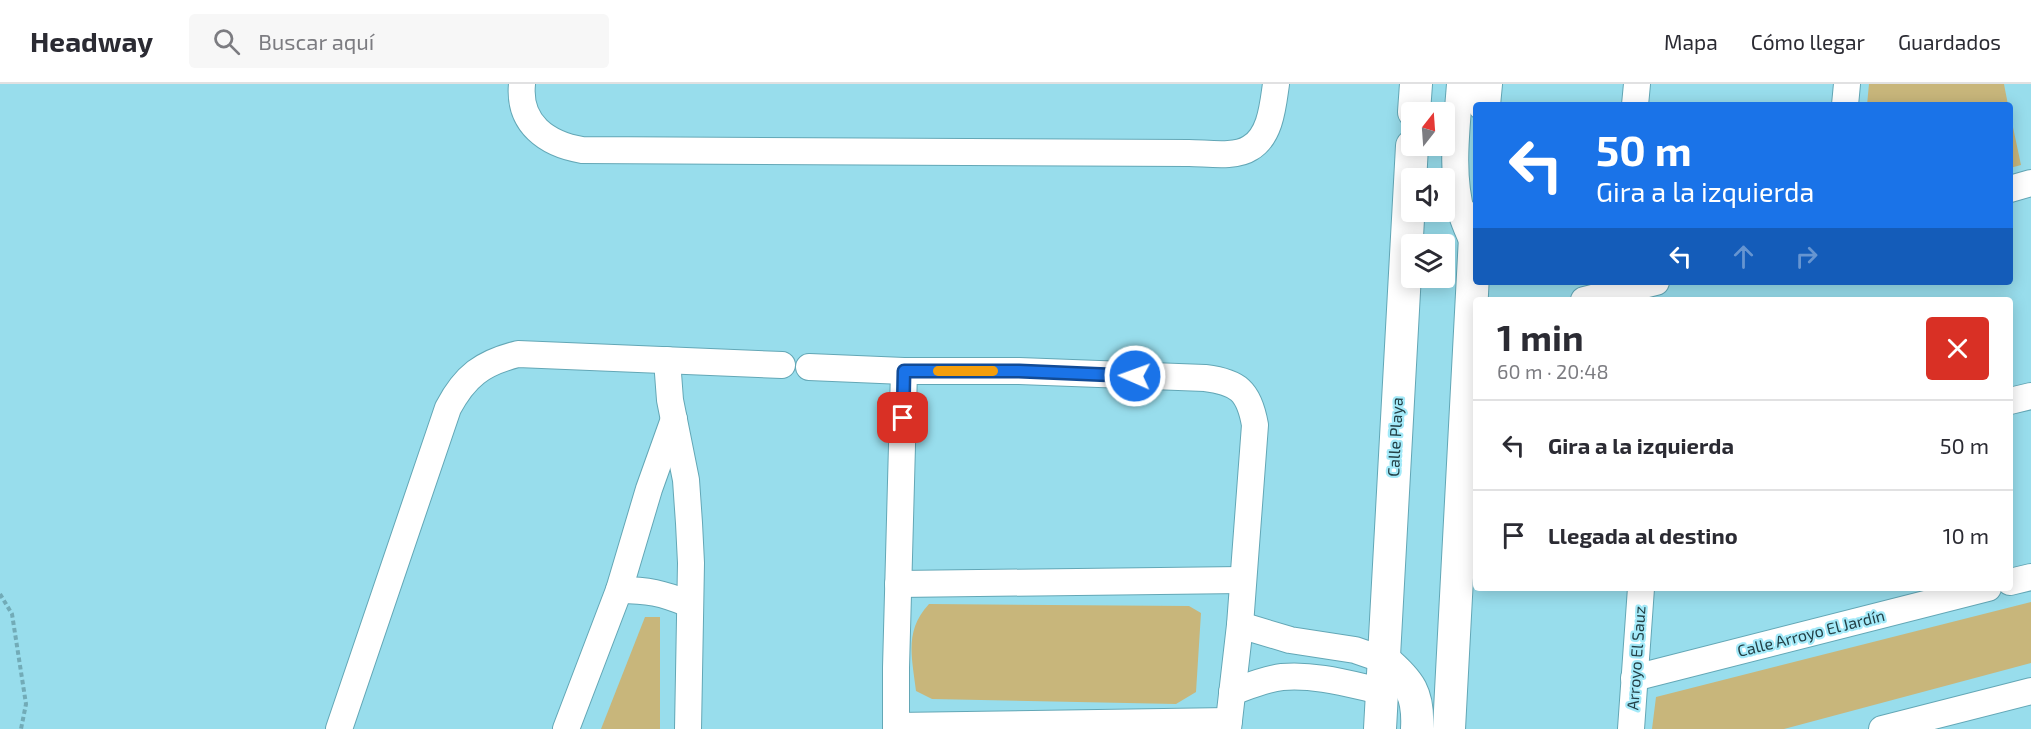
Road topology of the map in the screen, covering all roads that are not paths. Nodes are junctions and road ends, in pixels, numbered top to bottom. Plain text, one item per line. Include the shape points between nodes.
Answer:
1 (522, 84) edge
2 (1276, 84) edge
3 (1416, 84) edge
4 (1460, 84) edge
5 (1486, 84) edge
6 (1637, 84) edge
7 (1847, 84) edge
8 (1415, 102) edge
9 (1484, 102) edge
10 (1635, 102) edge
11 (1845, 102) edge
12 (1411, 156) edge
13 (2031, 183) edge
14 (2013, 188) edge
15 (1473, 229) edge
16 (1473, 270) edge
17 (1623, 286) edge
18 (1592, 297) edge
19 (667, 360) junction
20 (782, 365) dead end
21 (808, 367) dead end
22 (904, 371) junction
23 (2031, 396) edge
24 (2013, 400) edge
25 (674, 419) junction
26 (2031, 577) edge
27 (1242, 580) junction
28 (2013, 581) edge
29 (898, 584) junction
30 (619, 590) junction
31 (1641, 591) edge
32 (1976, 591) edge
33 (690, 604) junction
34 (1240, 625) junction
35 (1384, 660) junction
36 (1634, 678) junction
37 (2031, 691) edge
38 (1232, 692) junction
39 (1381, 692) junction
40 (1228, 725) edge
41 (896, 727) edge
42 (339, 729) edge
43 (566, 729) edge
44 (688, 729) edge
45 (1380, 729) edge
46 (1417, 729) edge
47 (1449, 729) edge
48 (1631, 729) edge
49 (1882, 729) edge

1 - 2 street via 524,111 531,124 565,147 582,150 1166,153 1233,153 1250,149 1266,127
3 - 8 street
4 - 15 street via 1458,193 1462,215
5 - 9 street
6 - 10 street
7 - 11 street
12 - 35 street, Calle Playa
13 - 14 street
16 - 47 street
17 - 18 street
19 - 20 street
19 - 25 street
19 - 42 street via 518,354 492,362 457,391
21 - 22 street
22 - 27 street via 1204,378 1236,386 1252,407 1255,424
22 - 29 street
23 - 24 street
25 - 30 street
25 - 33 street via 686,480
26 - 28 street
27 - 29 street
27 - 34 street
29 - 41 street
30 - 33 street via 648,590
30 - 43 street
31 - 36 street, Arroyo El Sauz
32 - 36 street, Calle Arroyo El Jardín
33 - 44 street
34 - 35 street via 1290,640 1356,650
34 - 38 street
35 - 39 street, Calle Playa
35 - 46 street via 1410,685 1416,699
36 - 48 street, Arroyo El Sauz
37 - 49 street
38 - 39 street via 1282,677 1308,676
38 - 40 street
39 - 45 street, Calle Playa
40 - 41 street

